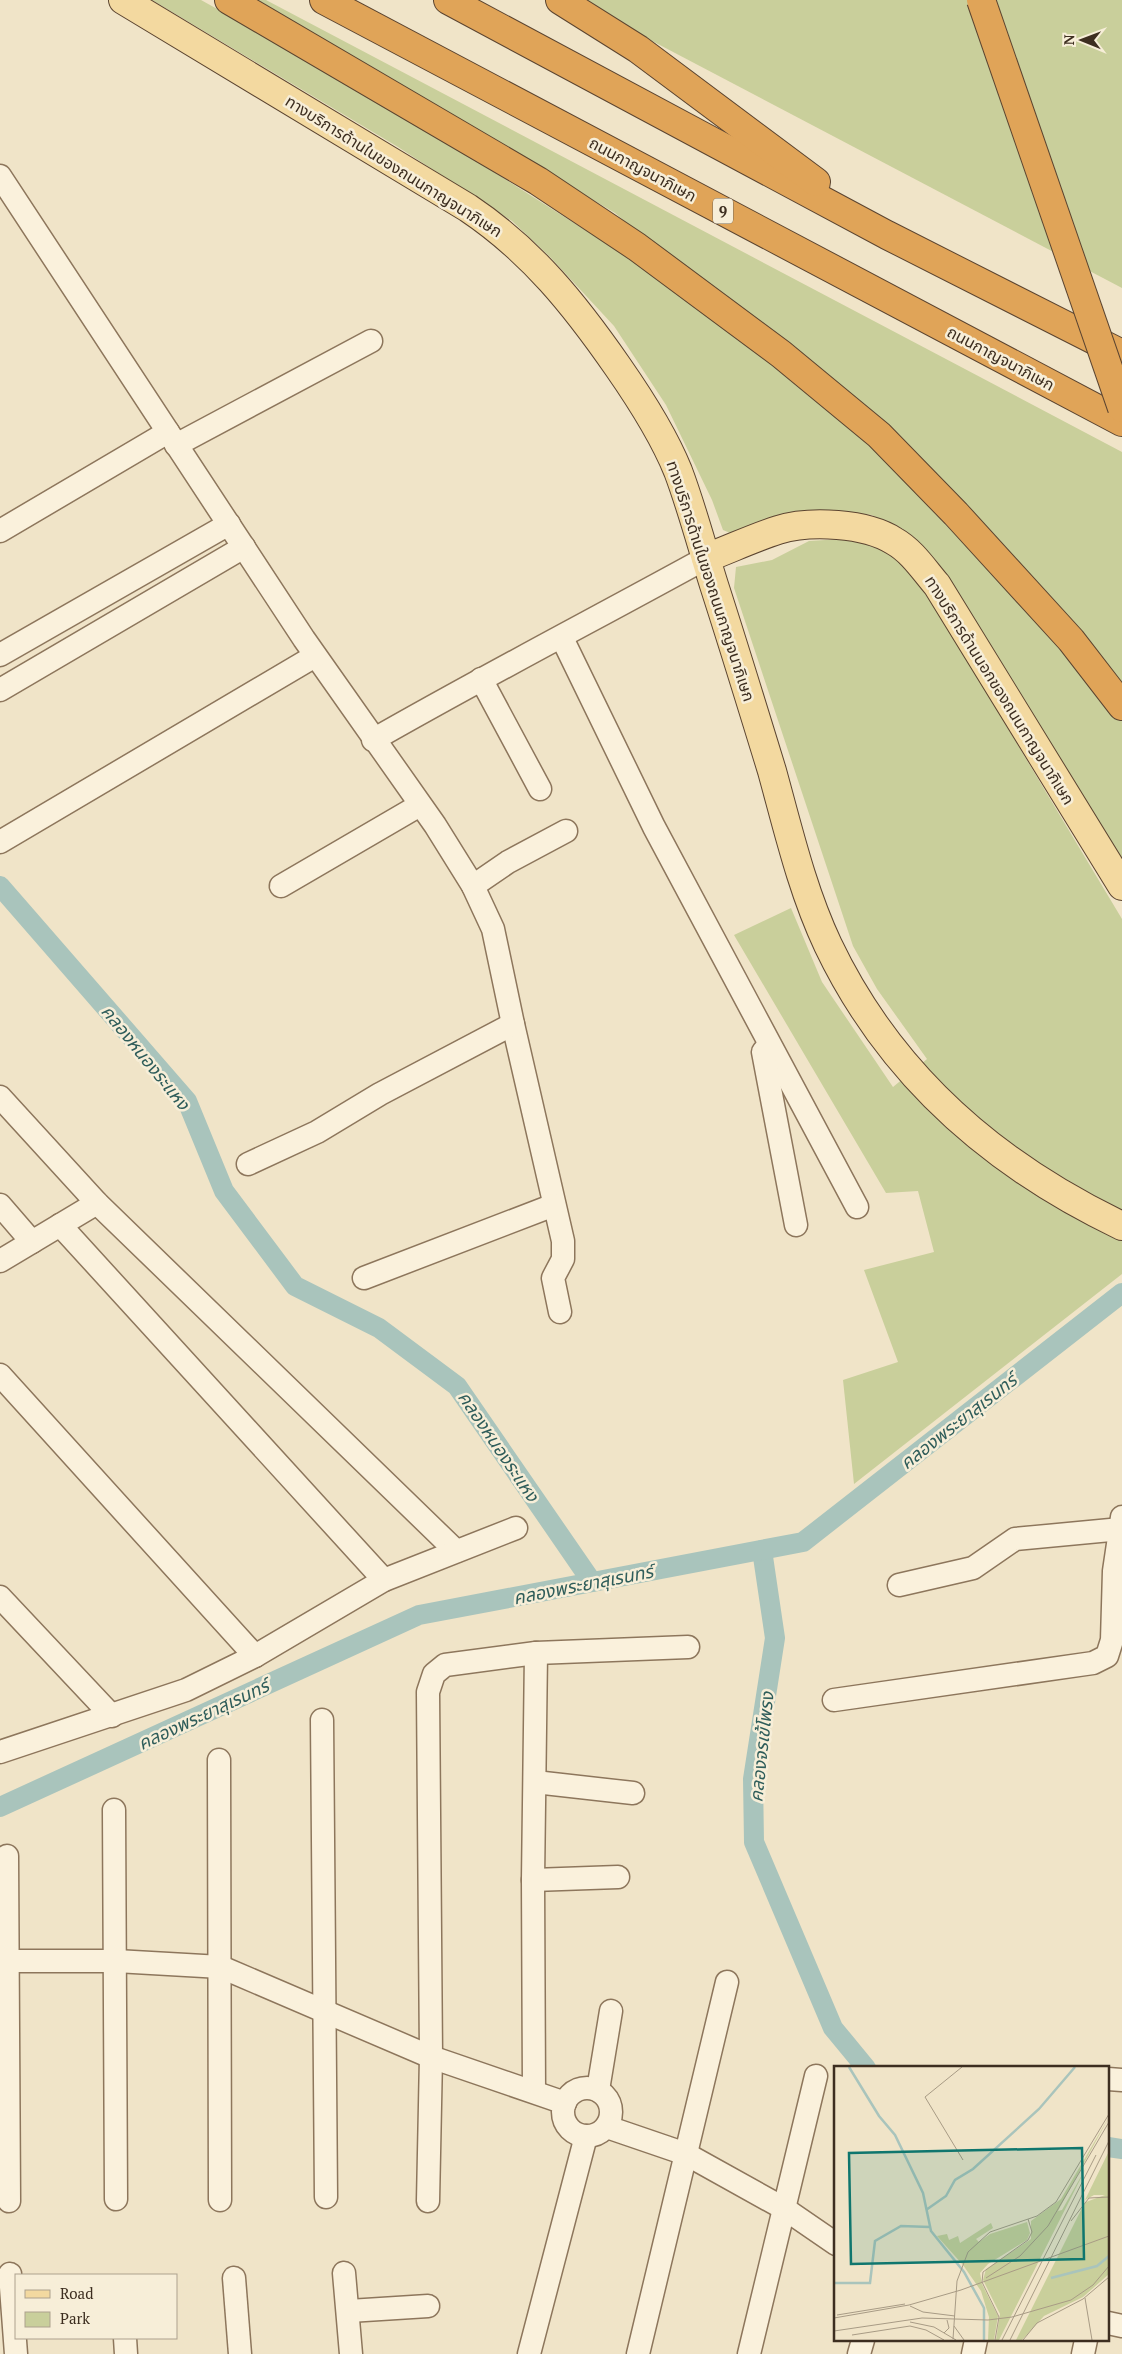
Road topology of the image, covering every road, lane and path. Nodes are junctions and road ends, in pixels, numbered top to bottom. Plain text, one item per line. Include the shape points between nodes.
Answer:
1 (123, 0) edge
2 (229, 0) edge
3 (324, 0) edge
4 (448, 0) edge
5 (560, 0) edge
6 (981, 0) edge
7 (0, 176) edge
8 (887, 235) junction
9 (371, 341) dead end
10 (1122, 354) edge
11 (1122, 408) edge
12 (1122, 422) edge
13 (172, 438) junction
14 (229, 524) junction
15 (0, 531) edge
16 (244, 547) junction
17 (706, 558) junction
18 (558, 640) junction
19 (0, 655) edge
20 (315, 656) junction
21 (481, 679) junction
22 (0, 690) edge
23 (1122, 706) edge
24 (373, 740) junction
25 (540, 789) dead end
26 (420, 806) junction
27 (566, 831) dead end
28 (0, 842) edge
29 (281, 886) dead end
30 (473, 886) junction
31 (1122, 886) edge
32 (513, 1024) junction
33 (769, 1050) junction
34 (0, 1097) edge
35 (248, 1164) dead end
36 (96, 1203) junction
37 (0, 1205) edge
38 (554, 1205) junction
39 (857, 1207) dead end
40 (60, 1225) junction
41 (796, 1225) dead end
42 (1122, 1226) edge
43 (32, 1242) junction
44 (0, 1261) edge
45 (364, 1278) dead end
46 (560, 1312) dead end
47 (0, 1375) edge
48 (1122, 1517) edge
49 (516, 1528) dead end
50 (1121, 1529) edge
51 (456, 1551) junction
52 (384, 1580) junction
53 (899, 1585) dead end
54 (0, 1597) edge
55 (688, 1647) dead end
56 (536, 1653) junction
57 (255, 1656) junction
58 (834, 1700) dead end
59 (112, 1716) junction
60 (322, 1720) dead end
61 (3, 1747) edge
62 (219, 1760) dead end
63 (535, 1782) junction
64 (633, 1793) dead end
65 (114, 1810) dead end
66 (7, 1856) dead end
67 (618, 1877) dead end
68 (533, 1880) junction
69 (116, 1961) junction
70 (4, 1962) edge
71 (221, 1967) junction
72 (727, 1982) dead end
73 (324, 2011) junction
74 (611, 2011) dead end
75 (431, 2057) junction
76 (816, 2076) dead end
77 (598, 2090) junction
78 (534, 2091) junction
79 (565, 2103) junction
80 (607, 2127) junction
81 (586, 2136) junction
82 (686, 2154) junction
83 (326, 2198) dead end
84 (116, 2199) dead end
85 (220, 2200) dead end
86 (9, 2201) dead end
87 (428, 2201) dead end
88 (785, 2209) junction
89 (834, 2243) edge
90 (10, 2274) dead end
91 (344, 2274) dead end
92 (234, 2278) dead end
93 (428, 2306) dead end
94 (349, 2310) junction
95 (125, 2339) edge
96 (16, 2354) edge
97 (126, 2354) edge
98 (240, 2354) edge
99 (351, 2354) edge
100 (529, 2354) edge
101 (638, 2354) edge
102 (750, 2354) edge

1 - 17 main road, ทางบริการด้านในของถนนกาญจนาภิเษก via 468,208 502,231 541,267 596,335 648,410 678,470
2 - 23 highway via 538,182 637,247 781,354 879,435 1017,579 1071,640
3 - 12 highway, ถนนกาญจนาภิเษก / 9
4 - 8 highway
5 - 8 highway via 638,49
6 - 11 highway, bridge
7 - 13 street
8 - 10 highway
9 - 13 street
13 - 14 street
13 - 15 street
14 - 16 street
14 - 19 street
16 - 20 street
16 - 22 street
17 - 18 street
17 - 31 main road, ทางบริการด้านนอกของถนนกาญจนาภิเษก via 780,530 831,524 851,526 894,540 937,585
17 - 42 main road, ทางบริการด้านในของถนนกาญจนาภิเษก via 805,888 828,945 886,1041 955,1117 986,1144 1026,1174
18 - 21 street
18 - 33 street via 646,831
20 - 24 street
20 - 28 street
21 - 24 street
21 - 25 street
24 - 26 street
26 - 29 street
26 - 30 street
27 - 30 street via 508,862
30 - 32 street via 493,929
32 - 35 street via 380,1094 317,1132
32 - 38 street
33 - 39 street via 784,1067
33 - 41 street
34 - 36 street
36 - 40 street
36 - 51 street
37 - 43 street
38 - 45 street
38 - 46 street via 563,1241 563,1259 553,1278
40 - 43 street
40 - 52 street
43 - 44 street
47 - 57 street
48 - 50 street
49 - 51 street
50 - 53 street via 1015,1539 973,1568
50 - 58 street via 1108,1656 1093,1663
51 - 52 street
52 - 57 street
54 - 59 street
55 - 56 street
56 - 63 street
56 - 75 street via 446,1665 434,1674 428,1692
57 - 59 street via 186,1690
59 - 61 street
60 - 73 street
62 - 71 street
63 - 64 street
63 - 68 street
65 - 69 street
66 - 70 street
67 - 68 street
68 - 78 street
69 - 70 street
69 - 71 street
69 - 84 street
70 - 86 street
71 - 73 street
71 - 85 street
72 - 82 street
73 - 75 street
73 - 83 street
74 - 77 street
75 - 78 street
75 - 87 street
76 - 88 street
77 - 79 street via 578,2089
77 - 80 street via 610,2103
78 - 79 street
79 - 81 street via 565,2121 570,2128
80 - 81 street via 598,2134
80 - 82 street
81 - 100 street
82 - 88 street
82 - 101 street
88 - 89 street
88 - 102 street
90 - 96 street
91 - 94 street
92 - 98 street
93 - 94 street
94 - 99 street
95 - 97 street

